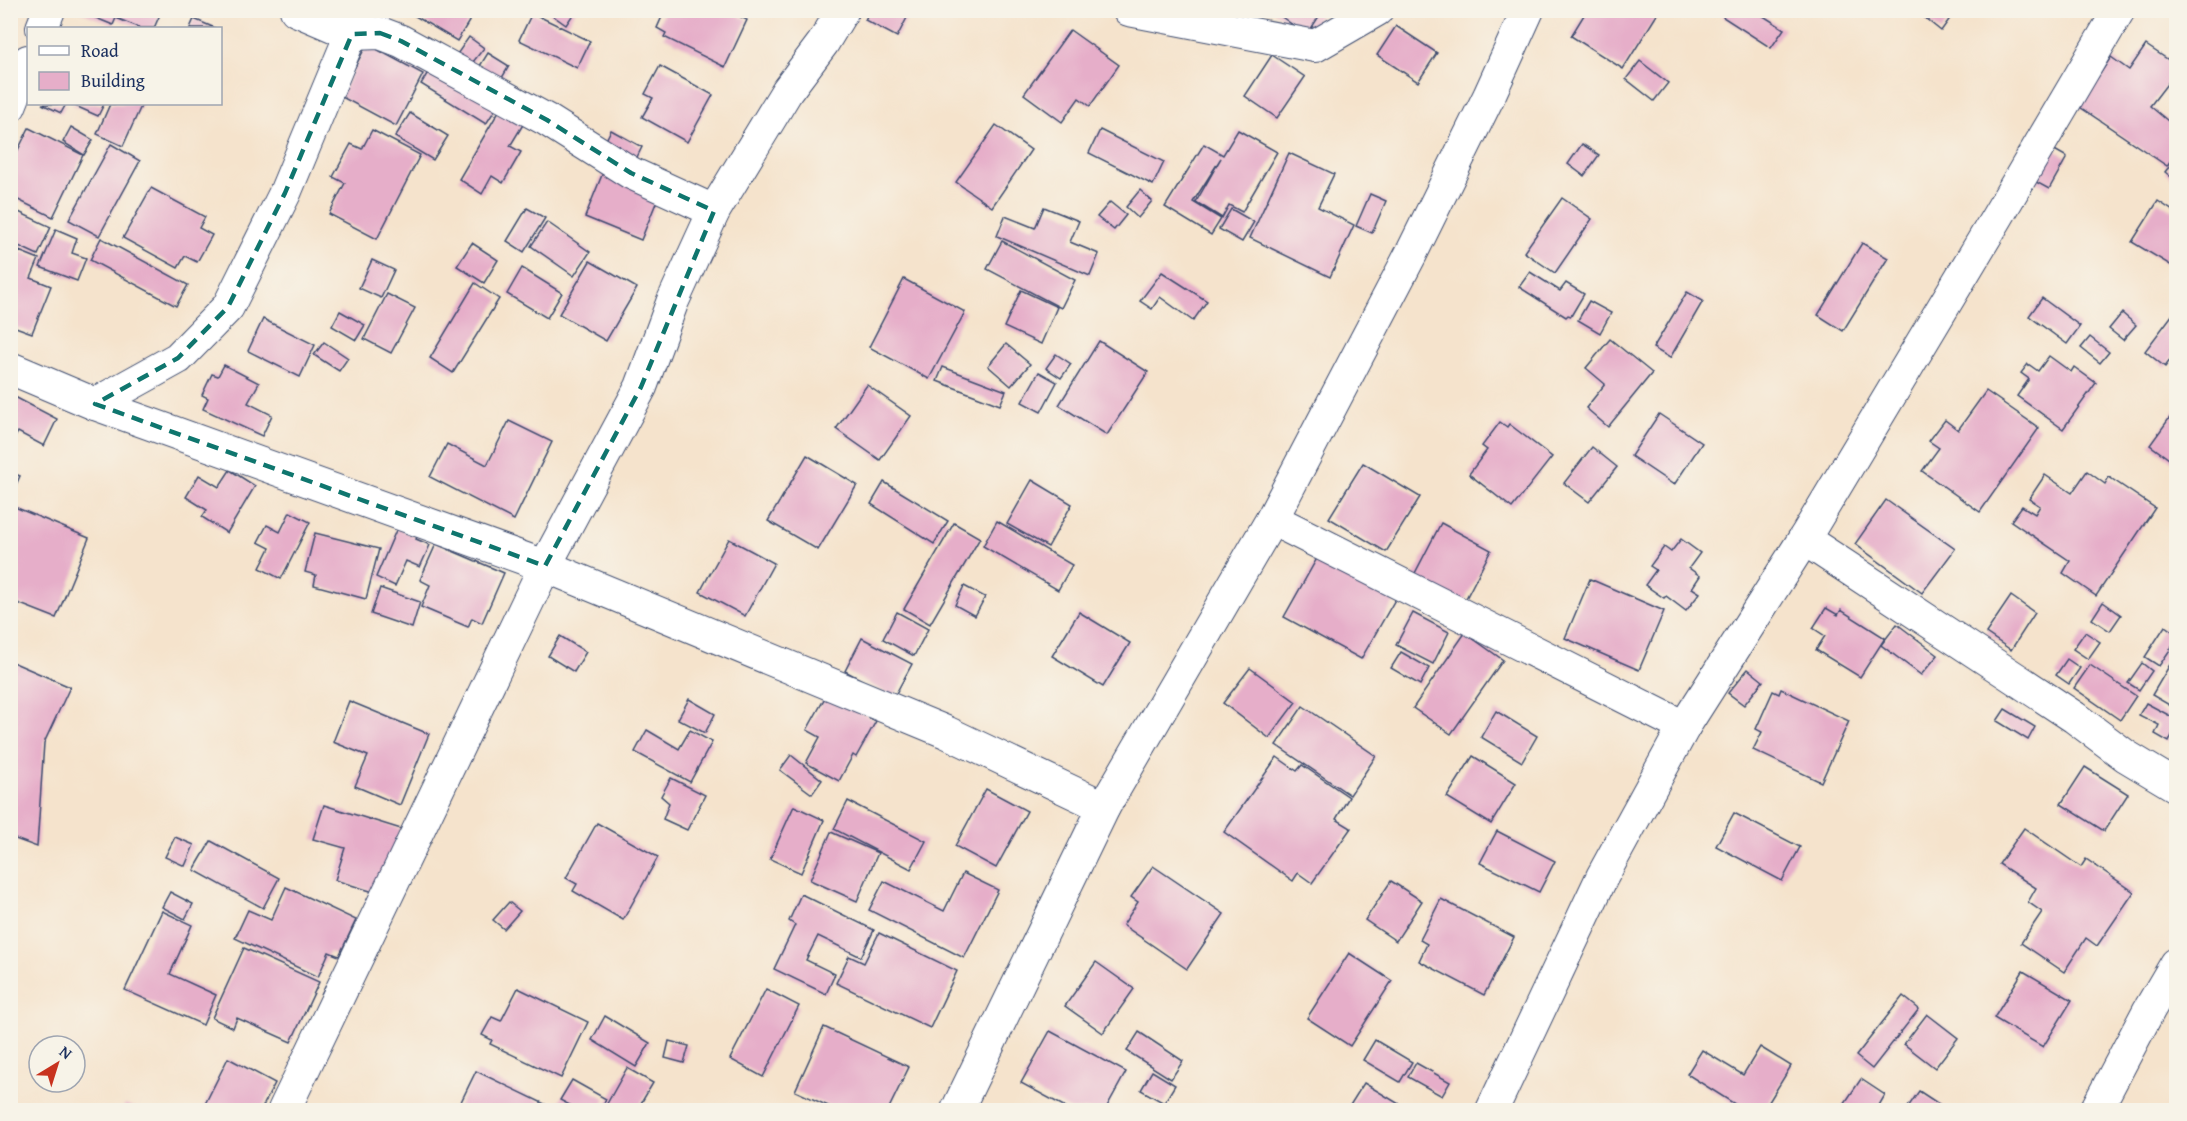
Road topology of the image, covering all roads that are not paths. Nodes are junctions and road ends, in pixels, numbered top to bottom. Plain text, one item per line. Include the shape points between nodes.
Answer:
1 (49, 10) edge
2 (296, 10) edge
3 (843, 10) edge
4 (1129, 10) edge
5 (1377, 10) edge
6 (1527, 10) edge
7 (2118, 10) edge
8 (357, 22) edge
9 (42, 27) edge
10 (27, 64) edge
11 (10, 106) edge
12 (714, 211) junction
13 (10, 368) edge
14 (95, 404) junction
15 (1272, 519) junction
16 (1804, 539) junction
17 (545, 566) junction
18 (1684, 727) junction
19 (2176, 786) edge
20 (1104, 807) junction
21 (2176, 964) edge
22 (284, 1110) edge
23 (957, 1110) edge
24 (1491, 1110) edge
25 (2096, 1110) edge

1 - 9 street
2 - 8 street
3 - 12 street via 787,91
4 - 5 street via 1315,46
6 - 15 street via 1412,252
7 - 16 street
8 - 12 street via 401,40 547,120 631,173
8 - 14 street via 285,194 228,307 178,358
10 - 11 street
12 - 17 street via 672,303 641,387
13 - 14 street
14 - 17 street
15 - 18 street
15 - 20 street
16 - 18 street
16 - 19 street
17 - 20 street via 946,732
17 - 22 street
18 - 24 street via 1602,877
20 - 23 street
21 - 25 street

